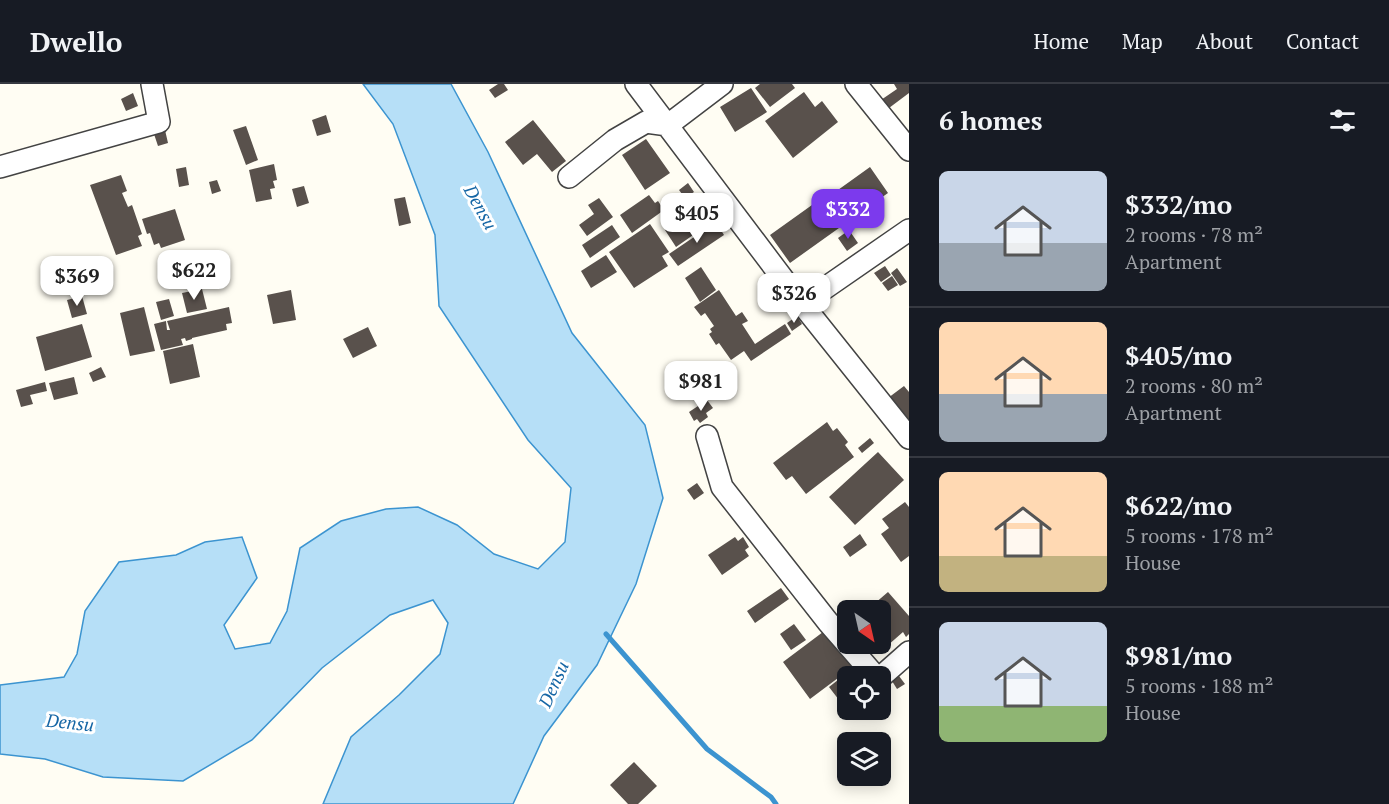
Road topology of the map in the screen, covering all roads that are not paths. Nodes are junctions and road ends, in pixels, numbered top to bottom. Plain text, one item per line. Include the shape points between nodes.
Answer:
1 (153, 84) edge
2 (636, 84) edge
3 (722, 84) edge
4 (856, 84) edge
5 (668, 125) junction
6 (909, 150) edge
7 (0, 167) edge
8 (569, 177) dead end
9 (909, 230) edge
10 (802, 304) junction
11 (707, 436) dead end
12 (909, 438) edge
13 (908, 655) edge

1 - 7 street via 159,122
2 - 5 street
3 - 5 street
4 - 6 street
5 - 8 street via 646,122
5 - 10 street
9 - 10 street
10 - 12 street
11 - 13 street via 722,487 875,676 883,675

